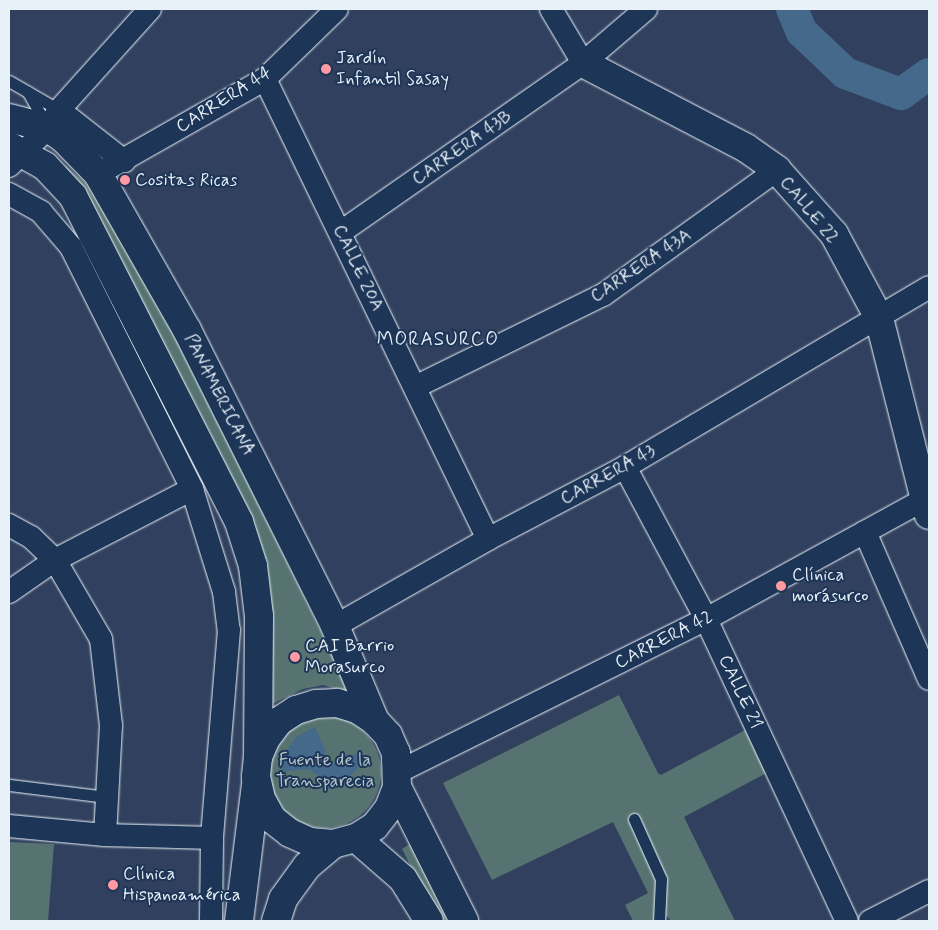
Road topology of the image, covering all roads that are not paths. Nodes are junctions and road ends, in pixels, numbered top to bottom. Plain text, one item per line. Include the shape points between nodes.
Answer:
1 (150, 9) edge
2 (337, 9) edge
3 (551, 9) edge
4 (646, 9) edge
5 (583, 63) junction
6 (265, 79) junction
7 (9, 81) edge
8 (28, 92) junction
9 (9, 118) edge
10 (54, 119) junction
11 (13, 155) edge
12 (124, 161) junction
13 (777, 170) junction
14 (98, 174) junction
15 (9, 194) edge
16 (341, 232) junction
17 (929, 287) edge
18 (879, 318) junction
19 (148, 347) junction
20 (124, 359) junction
21 (416, 388) junction
22 (625, 467) junction
23 (192, 490) junction
24 (927, 507) edge
25 (9, 526) edge
26 (865, 532) junction
27 (488, 539) junction
28 (55, 560) junction
29 (9, 592) edge
30 (706, 619) junction
31 (335, 626) junction
32 (929, 679) edge
33 (375, 721) junction
34 (257, 767) junction
35 (398, 780) junction
36 (9, 785) edge
37 (107, 797) junction
38 (634, 819) dead end
39 (9, 826) edge
40 (104, 835) junction
41 (212, 838) junction
42 (345, 841) junction
43 (929, 892) edge
44 (280, 914) edge
45 (211, 921) edge
46 (239, 921) edge
47 (429, 921) edge
48 (464, 921) edge
49 (659, 921) edge
50 (847, 921) edge
51 (870, 921) edge

1 - 10 street
2 - 6 street, CARRERA 44
3 - 5 street
4 - 5 street, CARRERA 43B
5 - 13 main road, CALLE 22 via 746,148
5 - 16 street, CARRERA 43B
6 - 12 street, CARRERA 44
6 - 16 street, CALLE 20A
7 - 8 lane
8 - 10 lane
8 - 10 lane
9 - 10 main road, PANAMERICANA
10 - 11 street
10 - 12 street
10 - 14 main road, PANAMERICANA via 63,138
11 - 19 main road via 46,166 73,196
12 - 14 street, CARRERA 44
13 - 18 main road, CALLE 22 via 834,234
13 - 21 street, CARRERA 43A via 603,295
14 - 31 main road, PANAMERICANA via 187,330
15 - 20 street via 41,212 71,248
16 - 21 street, CALLE 20A
17 - 18 street, CARRERA 43
18 - 22 street, CARRERA 43
18 - 24 main road, CALLE 22
19 - 20 street
19 - 34 main road via 239,522 253,566 259,616
20 - 23 street
21 - 27 street, CALLE 20A
22 - 27 street, CARRERA 43
22 - 30 street, CALLE 21
23 - 28 street
23 - 41 street via 224,592 229,630
24 - 26 street, CARRERA 42
25 - 28 street via 31,537
26 - 30 street, CARRERA 42
26 - 32 street
27 - 31 street, CARRERA 43
28 - 29 street
28 - 37 street via 101,638 111,725
30 - 35 street, CARRERA 42
30 - 50 street, CALLE 21
31 - 33 main road, PANAMERICANA
33 - 34 main road via 357,709 337,703 316,704 296,710 270,732
33 - 35 main road via 388,736 396,753
34 - 42 main road via 261,799 272,818 290,833 310,842
34 - 46 main road
35 - 42 main road via 385,814 375,826
35 - 48 main road
36 - 37 lane
37 - 40 street
38 - 49 lane via 661,879
39 - 40 street
40 - 41 street
41 - 45 street
42 - 44 main road via 307,866
42 - 47 main road via 403,879
43 - 51 street

